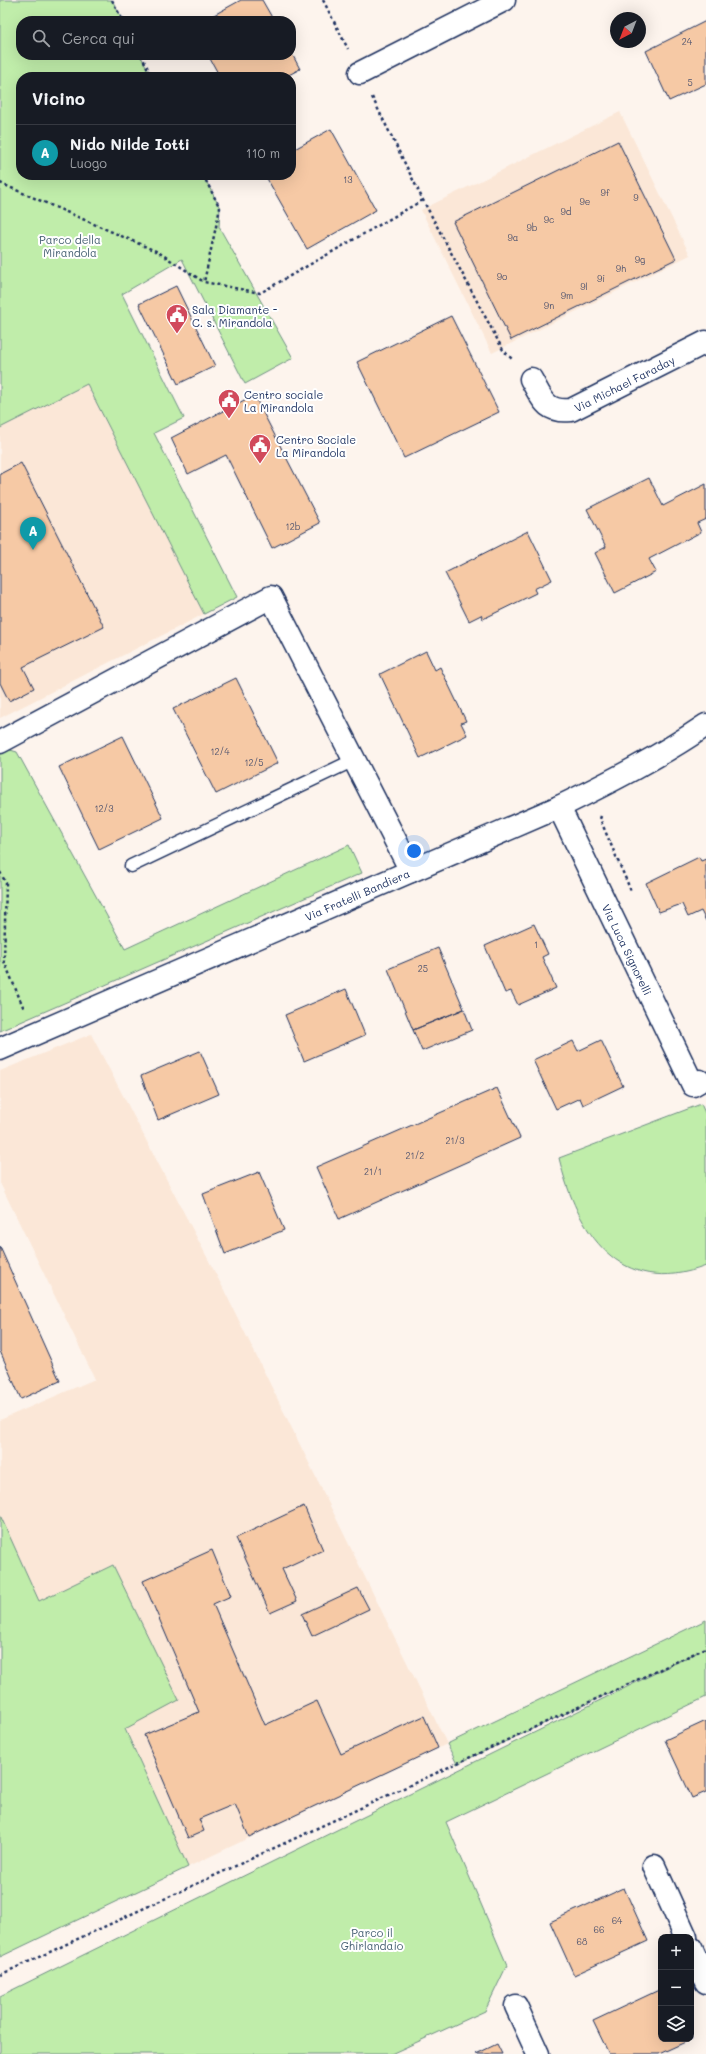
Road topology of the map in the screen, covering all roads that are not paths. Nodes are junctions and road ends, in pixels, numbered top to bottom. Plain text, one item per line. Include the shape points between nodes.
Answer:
1 (504, 0) edge
2 (360, 73) road end
3 (706, 342) edge
4 (531, 379) road end
5 (706, 725) edge
6 (0, 742) edge
7 (354, 760) junction
8 (559, 807) junction
9 (131, 866) dead end
10 (411, 871) junction
11 (0, 1049) edge
12 (700, 1081) dead end
13 (654, 1866) dead end
14 (685, 1934) edge
15 (694, 1955) edge
16 (706, 1982) edge
17 (516, 2006) dead end
18 (538, 2054) edge

1 - 2 street
3 - 4 street, Via Michael Faraday via 571,410 555,410 549,407
5 - 8 street, Via Fratelli Bandiera via 626,775
6 - 7 street via 271,597
7 - 9 lane
7 - 10 street
8 - 10 street, Via Fratelli Bandiera
8 - 12 street, Via Luca Signorelli via 693,1085
10 - 11 street, Via Fratelli Bandiera
13 - 14 street
15 - 16 street
17 - 18 street

